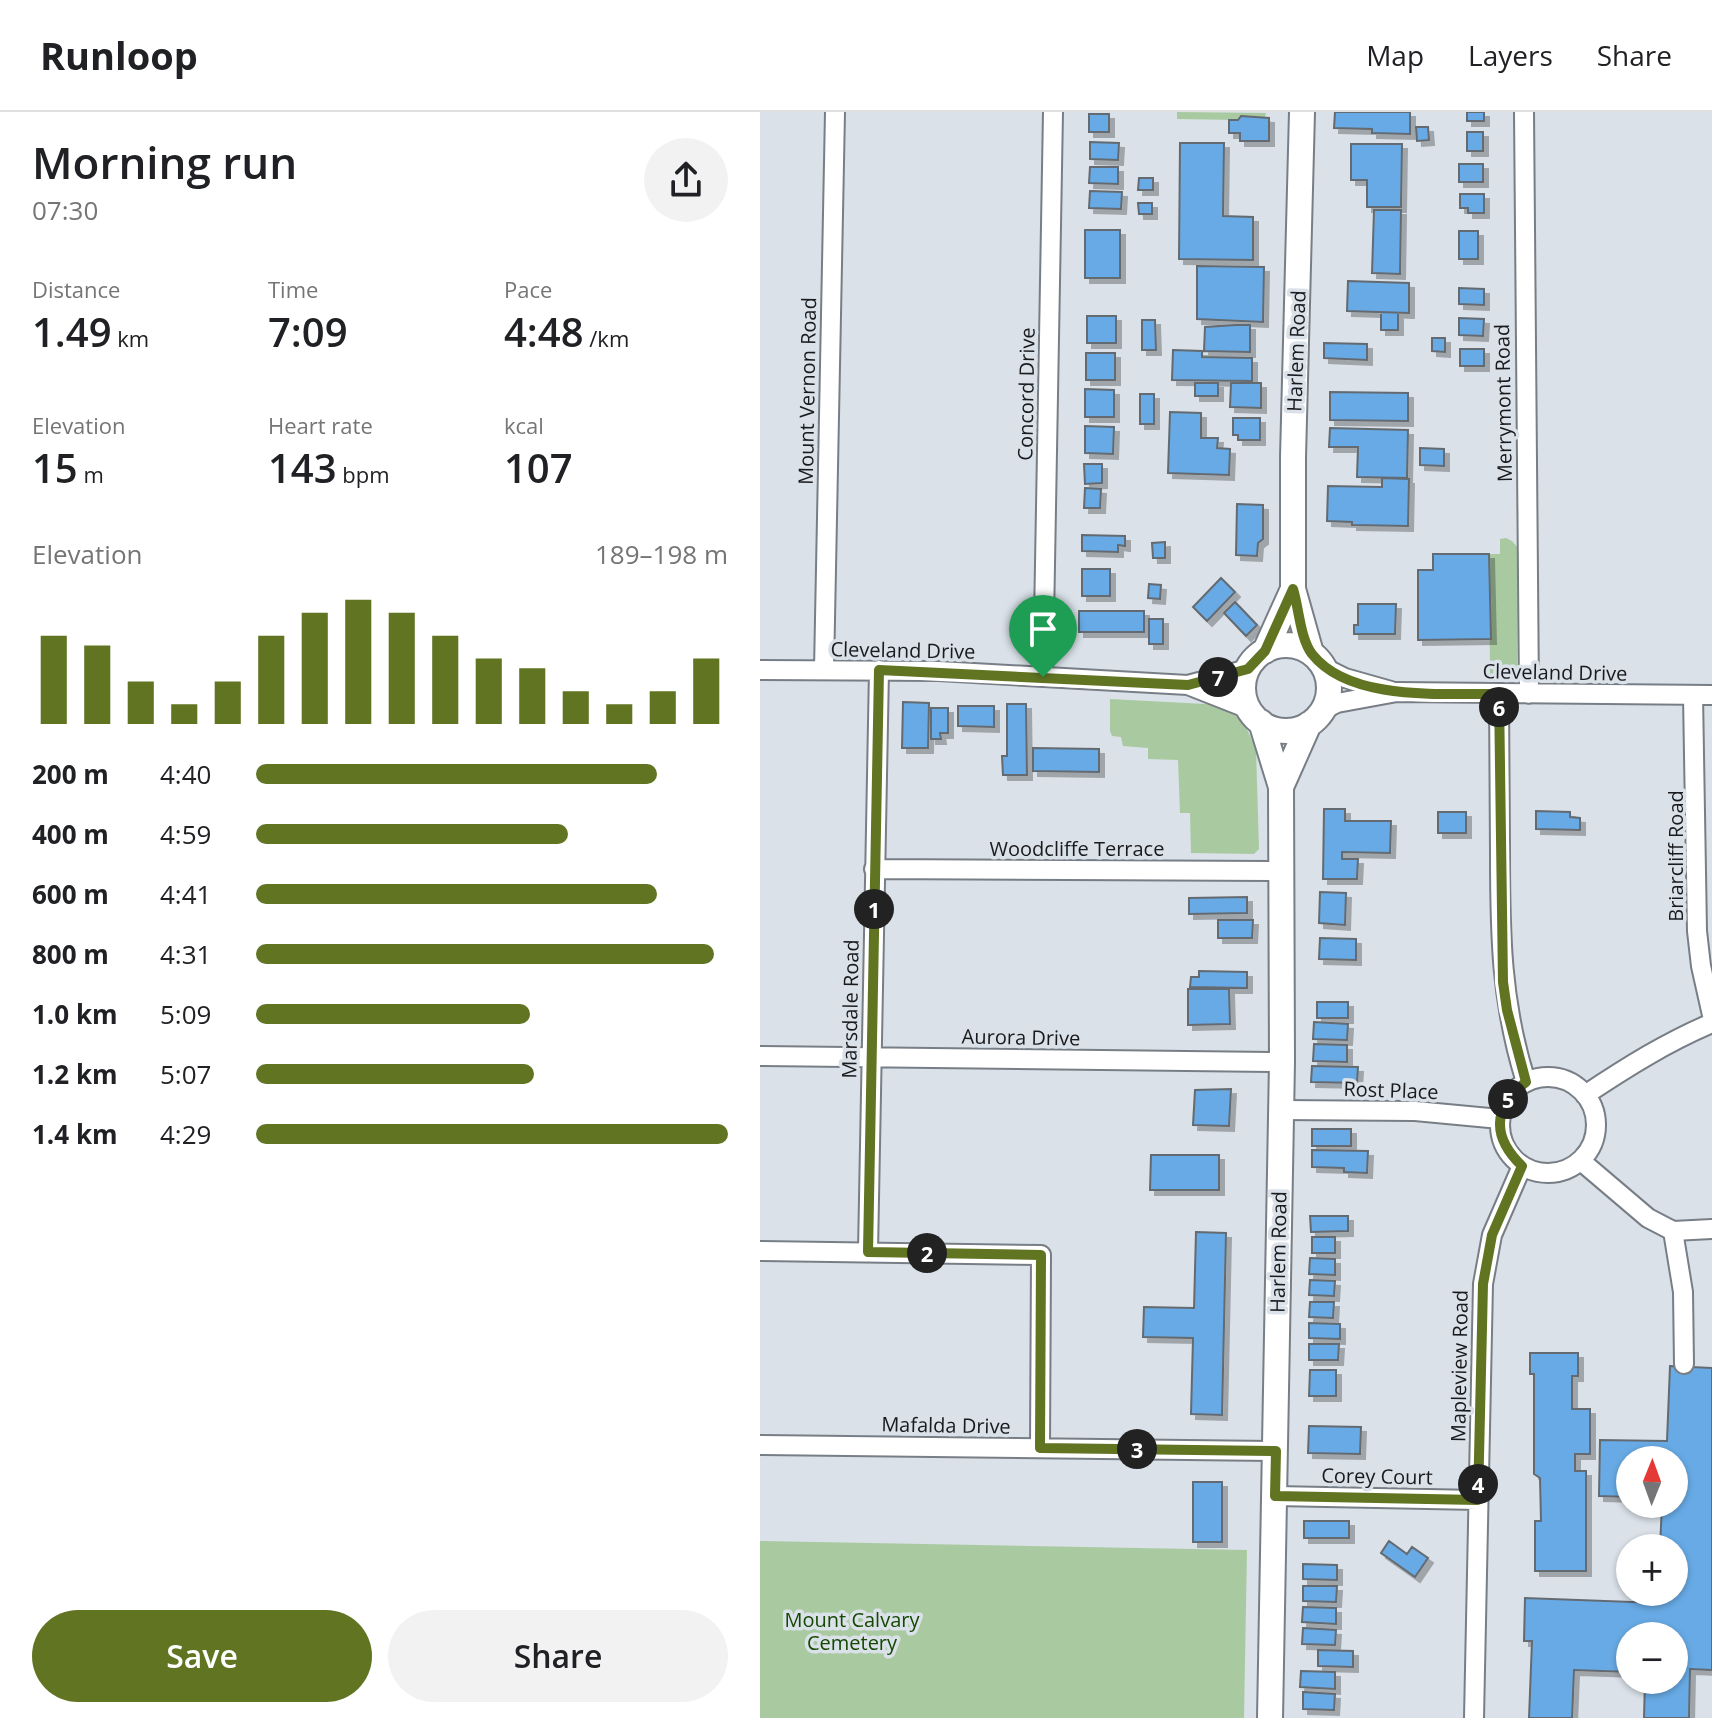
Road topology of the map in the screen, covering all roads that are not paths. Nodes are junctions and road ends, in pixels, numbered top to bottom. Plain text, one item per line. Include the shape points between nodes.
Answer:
1 (835, 112) edge
2 (1053, 112) edge
3 (1302, 112) edge
4 (1524, 112) edge
5 (1293, 589) junction
6 (1265, 651) junction
7 (1318, 660) junction
8 (1248, 669) junction
9 (760, 670) edge
10 (824, 670) junction
11 (879, 670) junction
12 (1043, 677) junction
13 (1188, 685) junction
14 (1397, 692) junction
15 (1499, 694) junction
16 (1529, 694) junction
17 (1703, 695) edge
18 (1255, 716) junction
19 (1316, 717) junction
20 (1281, 787) junction
21 (874, 869) junction
22 (1280, 871) junction
23 (1712, 1015) edge
24 (1712, 1023) edge
25 (760, 1056) edge
26 (872, 1057) junction
27 (1282, 1062) junction
28 (1526, 1082) junction
29 (1585, 1095) junction
30 (1281, 1110) junction
31 (1500, 1119) junction
32 (1581, 1161) junction
33 (1522, 1166) junction
34 (1712, 1229) edge
35 (1673, 1231) junction
36 (760, 1251) edge
37 (868, 1252) junction
38 (1684, 1364) dead end
39 (760, 1445) edge
40 (1040, 1448) junction
41 (1276, 1451) junction
42 (1275, 1496) junction
43 (1478, 1500) junction
44 (1270, 1718) edge
45 (1474, 1718) edge

1 - 10 street, Mount Vernon Road
2 - 12 street, Concord Drive
3 - 5 main road, Harlem Road
4 - 16 street, Merrymont Road
5 - 6 main road, Harlem Road
5 - 7 main road, Harlem Road
6 - 7 main road via 1284,645 1303,648
6 - 8 main road
7 - 14 street, Cleveland Drive via 1335,675
7 - 19 main road via 1330,689
8 - 13 street, Cleveland Drive
8 - 18 main road via 1244,694
9 - 10 street, Cleveland Drive
10 - 11 street, Cleveland Drive
11 - 12 street, Cleveland Drive
11 - 21 street, Marsdale Road
12 - 13 street, Cleveland Drive
13 - 18 street, Cleveland Drive
14 - 15 street, Cleveland Drive
14 - 19 street, Cleveland Drive via 1337,703
15 - 16 street, Cleveland Drive
15 - 28 street via 1503,982
16 - 17 street, Cleveland Drive
17 - 23 street, Briarcliff Road via 1697,931
18 - 19 main road via 1290,731
18 - 20 main road, Harlem Road
19 - 20 main road, Harlem Road
20 - 22 main road, Harlem Road
21 - 22 street, Woodcliffe Terrace
21 - 26 street, Marsdale Road
22 - 27 main road, Harlem Road
24 - 29 street via 1639,1059
25 - 26 street, Aurora Drive
26 - 27 street, Aurora Drive
26 - 37 street, Marsdale Road
27 - 30 main road, Harlem Road
28 - 29 street via 1552,1077
28 - 31 street via 1503,1106
29 - 32 street via 1597,1125
30 - 31 street, Rost Place via 1415,1111
30 - 41 main road, Harlem Road
31 - 33 street via 1507,1152
32 - 33 street via 1554,1173
32 - 35 street via 1648,1218
33 - 43 street, Mapleview Road via 1492,1235 1483,1284
34 - 35 street
35 - 38 street via 1683,1292
36 - 37 street
37 - 40 street via 1041,1255
39 - 40 street, Mafalda Drive
40 - 41 street, Mafalda Drive
41 - 42 main road, Harlem Road
42 - 43 street, Corey Court
42 - 44 main road, Harlem Road
43 - 45 street, Mapleview Road

